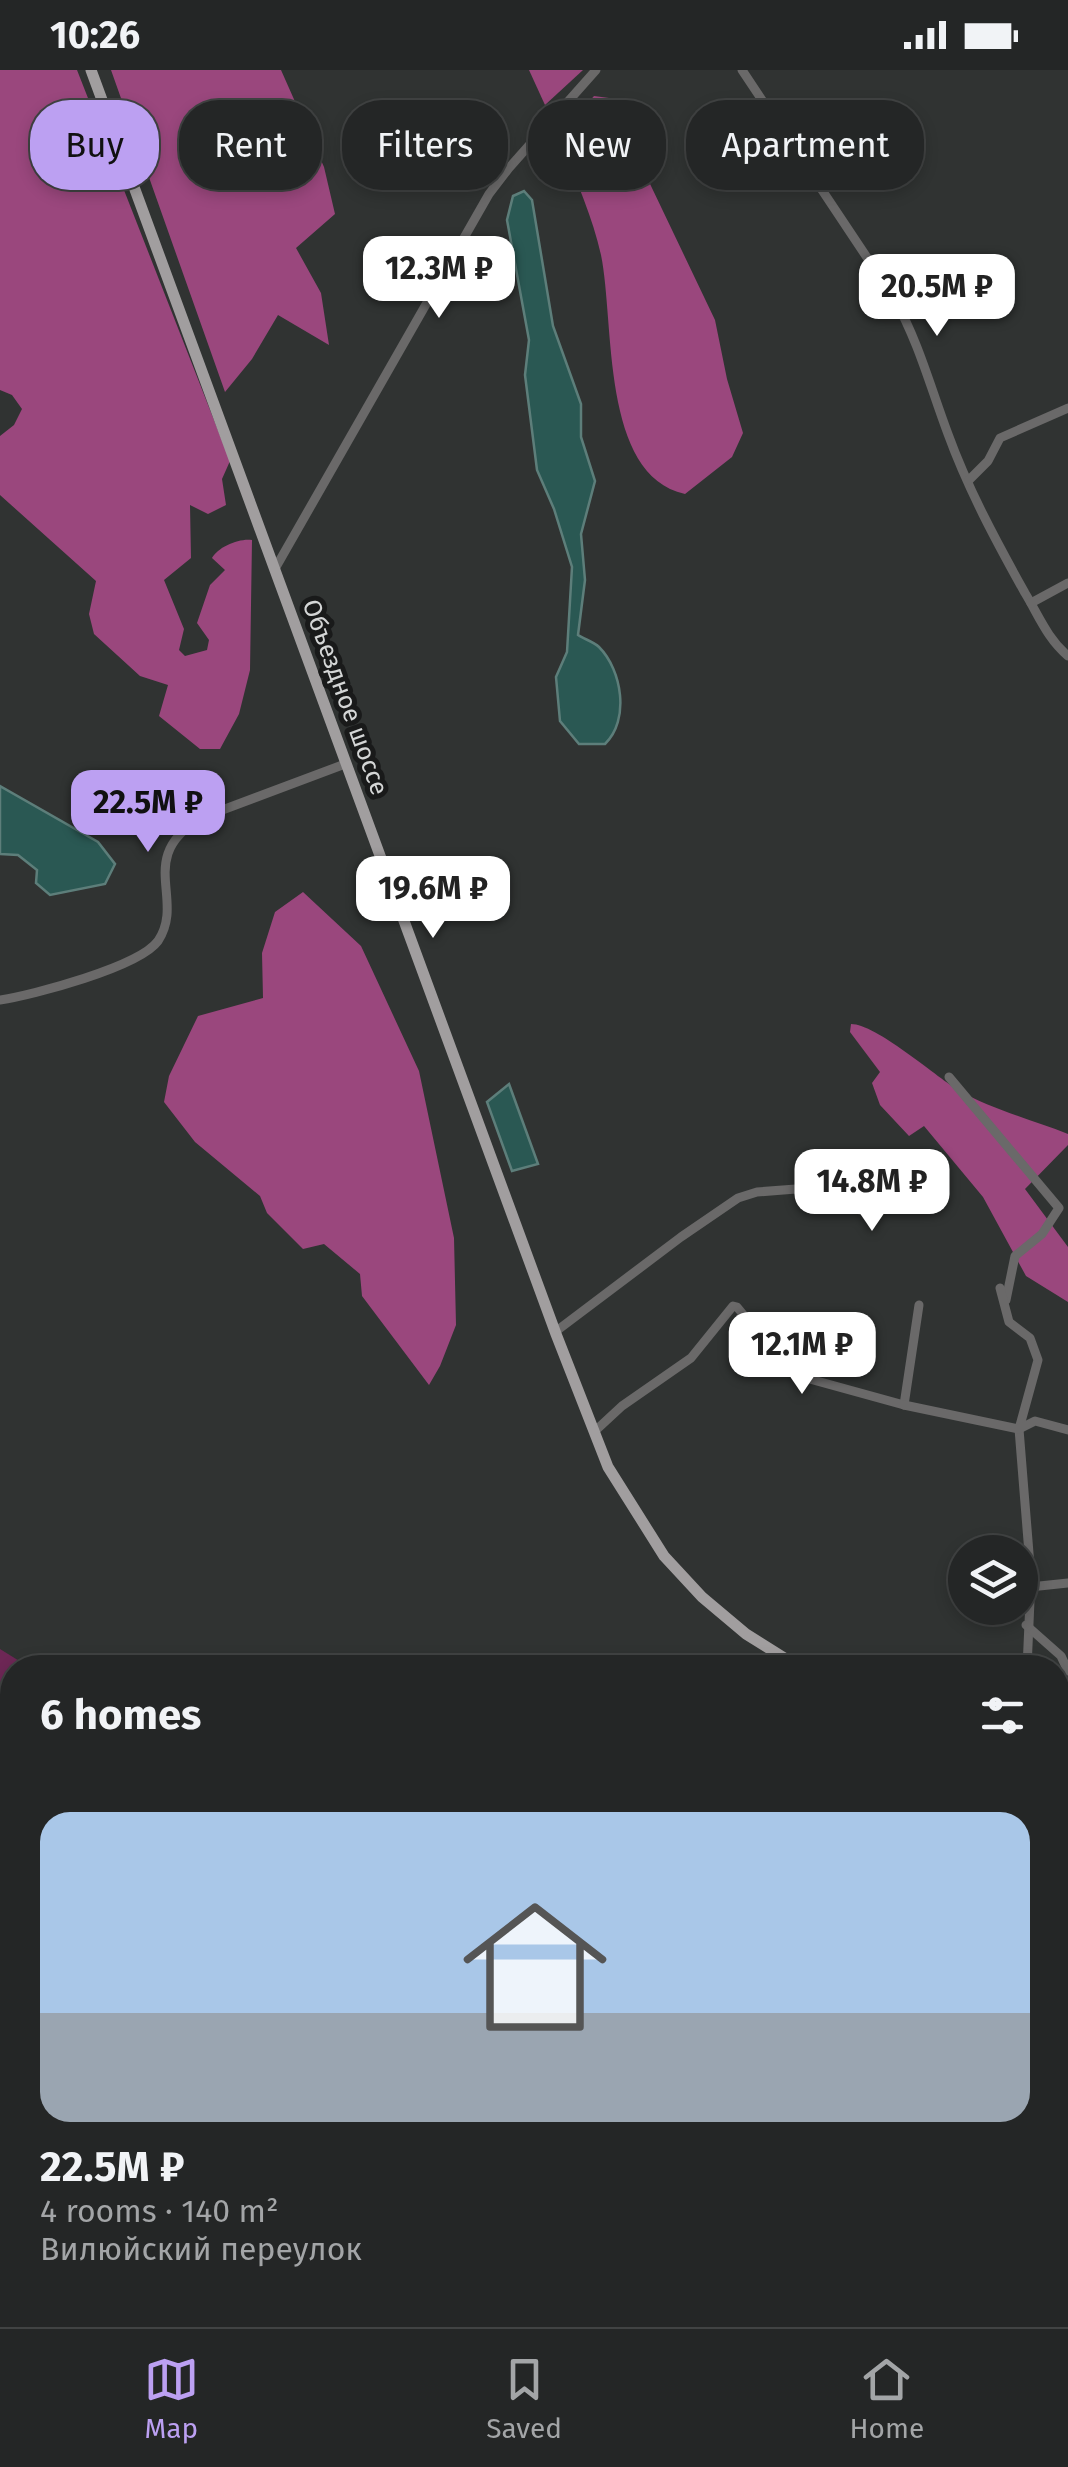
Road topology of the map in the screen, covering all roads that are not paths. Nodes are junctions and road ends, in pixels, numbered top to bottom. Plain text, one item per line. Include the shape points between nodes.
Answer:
1 (91, 70) edge
2 (596, 70) edge
3 (742, 70) edge
4 (1068, 408) edge
5 (970, 480) junction
6 (276, 567) junction
7 (1068, 583) edge
8 (1031, 603) junction
9 (1068, 656) edge
10 (346, 764) junction
11 (0, 1000) edge
12 (949, 1078) dead end
13 (902, 1186) dead end
14 (1064, 1207) edge
15 (1000, 1288) dead end
16 (918, 1304) dead end
17 (1004, 1306) junction
18 (555, 1332) junction
19 (904, 1405) junction
20 (1019, 1429) junction
21 (1068, 1430) edge
22 (595, 1431) junction
23 (1026, 1535) edge
24 (1068, 1583) edge
25 (1038, 1586) edge
26 (1026, 1625) joint
27 (781, 1655) edge
28 (1027, 1655) edge
29 (1060, 1655) edge

1 - 6 main road, Объездное шоссе
2 - 6 street via 489,194
3 - 5 street via 916,337
4 - 5 street via 1000,438
5 - 8 street via 983,520
6 - 10 main road, Объездное шоссе
7 - 8 street
8 - 9 street
10 - 11 street via 181,830 166,866 164,924 158,942 142,954 73,983
10 - 18 main road, Объездное шоссе
12 - 14 street
13 - 18 street via 874,1215 796,1190 738,1198
14 - 17 street via 1015,1256
15 - 17 street
16 - 19 street
17 - 20 street via 1038,1360
18 - 22 main road, Объездное шоссе
19 - 20 street
19 - 22 street via 806,1378 784,1364 733,1306 691,1358
20 - 21 street via 1035,1421
20 - 23 street
22 - 27 main road, Объездное шоссе via 608,1467 664,1556 702,1597
24 - 25 street
26 - 28 street
26 - 29 street

